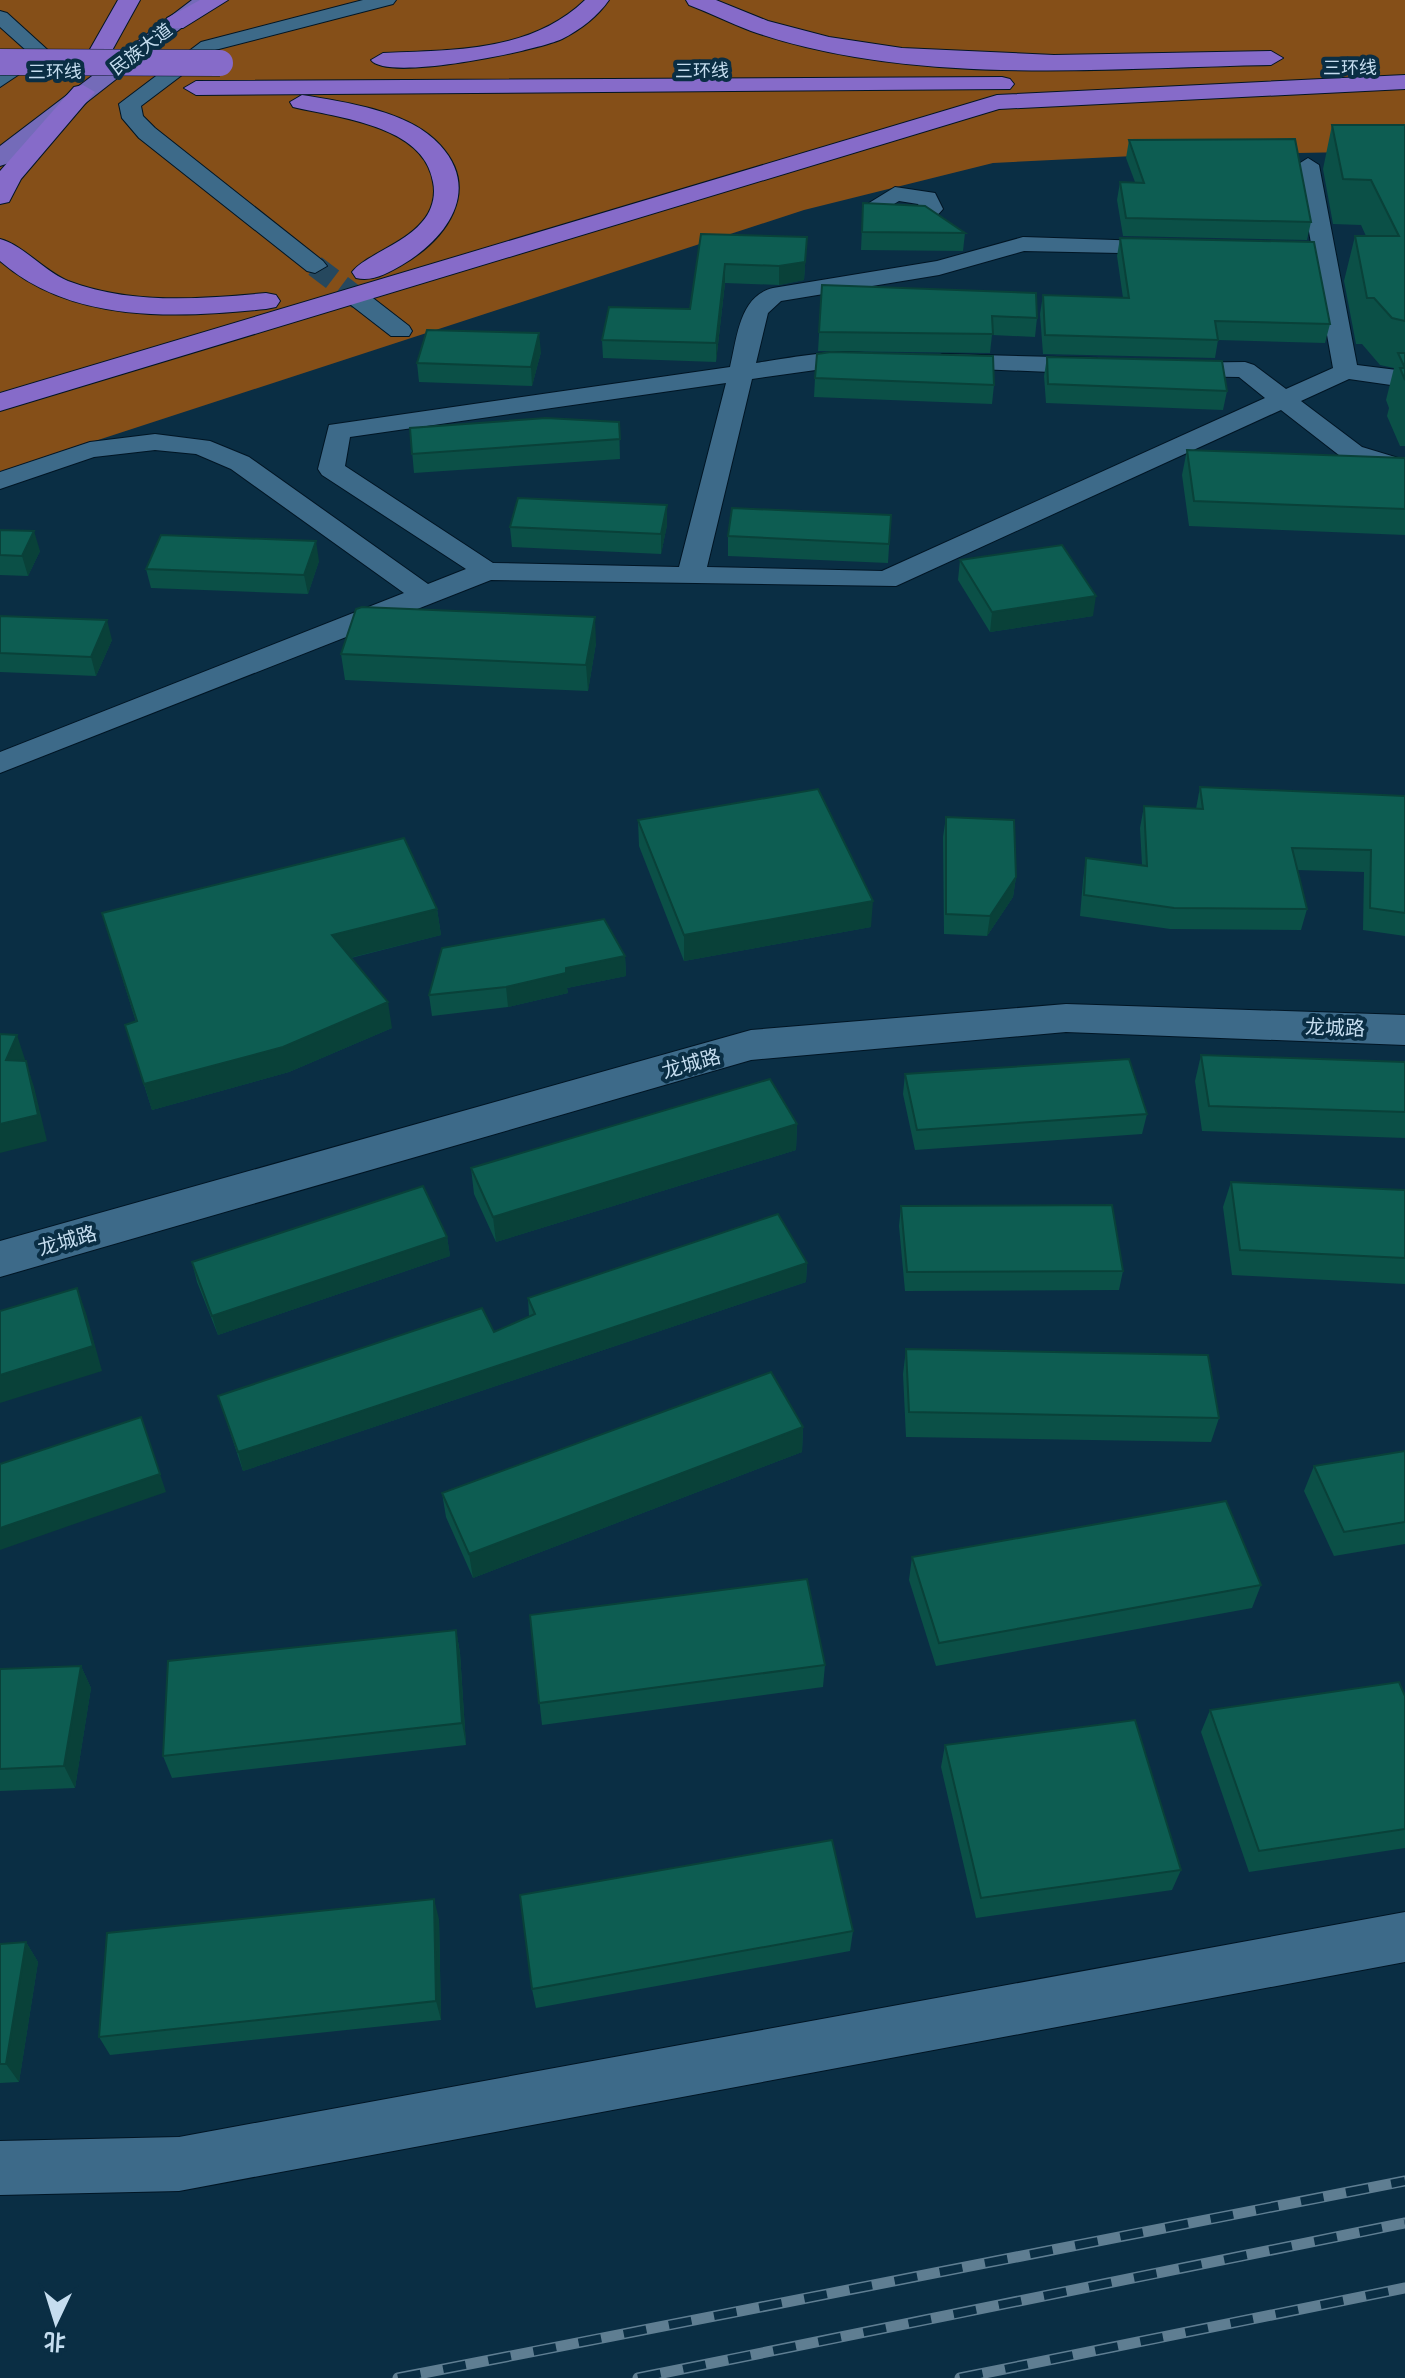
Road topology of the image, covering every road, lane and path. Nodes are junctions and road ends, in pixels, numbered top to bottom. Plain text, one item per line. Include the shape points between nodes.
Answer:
1 (129, 0) edge
2 (206, 0) edge
3 (217, 0) edge
4 (386, 0) edge
5 (598, 0) edge
6 (697, 0) edge
7 (173, 12) edge
8 (0, 17) edge
9 (101, 51) junction
10 (1290, 58) dead end
11 (1027, 59) junction
12 (1405, 60) edge
13 (793, 61) dead end
14 (0, 62) edge
15 (544, 62) dead end
16 (247, 63) dead end
17 (1405, 67) edge
18 (0, 70) edge
19 (1364, 71) junction
20 (208, 74) junction
21 (0, 81) edge
22 (1405, 82) edge
23 (42, 87) junction
24 (0, 88) edge
25 (83, 92) junction
26 (0, 158) edge
27 (1308, 165) dead end
28 (0, 196) edge
29 (928, 213) edge
30 (0, 247) edge
31 (1197, 247) edge
32 (1245, 248) edge
33 (1324, 250) junction
34 (989, 254) junction
35 (315, 266) tunnel mouth
36 (360, 300) tunnel mouth
37 (400, 331) dead end
38 (1117, 367) edge
39 (1149, 368) edge
40 (1346, 371) junction
41 (741, 372) junction
42 (1405, 379) edge
43 (1285, 399) junction
44 (0, 402) edge
45 (1405, 469) edge
46 (0, 481) edge
47 (487, 571) junction
48 (691, 576) junction
49 (425, 595) junction
50 (0, 763) edge
51 (1405, 1009) edge
52 (1405, 1030) edge
53 (0, 1236) edge
54 (0, 1259) edge
55 (1405, 1937) edge
56 (0, 2168) edge

1 - 9 highway
2 - 7 main road, 民族大道
3 - 7 highway
4 - 35 street via 208,46 130,104 133,118 147,133
5 - 15 highway via 572,23 539,40 479,53 359,62
6 - 11 highway via 769,30 833,45 913,55
7 - 9 main road, 民族大道
7 - 25 main road, 民族大道
8 - 21 street via 41,53
9 - 23 main road, 民族大道
10 - 11 highway
11 - 13 highway
12 - 19 highway
14 - 20 highway, bridge
16 - 20 highway
17 - 20 highway, 三环线
18 - 20 highway, 三环线
19 - 20 highway, 三环线
19 - 22 highway, 三环线
19 - 44 highway via 997,102
20 - 23 highway, 三环线
20 - 30 highway via 406,131 432,150 447,180 447,204 424,240 392,261 288,299 212,307 129,305 56,287
23 - 24 highway, 三环线
25 - 26 main road, 民族大道
25 - 28 highway via 9,177
27 - 33 street
29 - 34 street
31 - 34 street via 1023,244
32 - 33 street
33 - 40 street
34 - 41 street via 939,268 773,295 756,311
36 - 37 street
38 - 41 street via 830,360
39 - 43 street via 1245,370
40 - 42 street
40 - 43 street
41 - 47 street via 338,431 331,469
41 - 48 street
43 - 45 street via 1353,453
43 - 48 street via 886,580
46 - 49 street via 90,450 155,442 201,447 240,463
47 - 48 street
47 - 49 street
49 - 50 street
51 - 53 street, 龙城路 via 1067,1000 755,1024
52 - 54 street, 龙城路 via 1066,1018 751,1045
55 - 56 street via 179,2164

